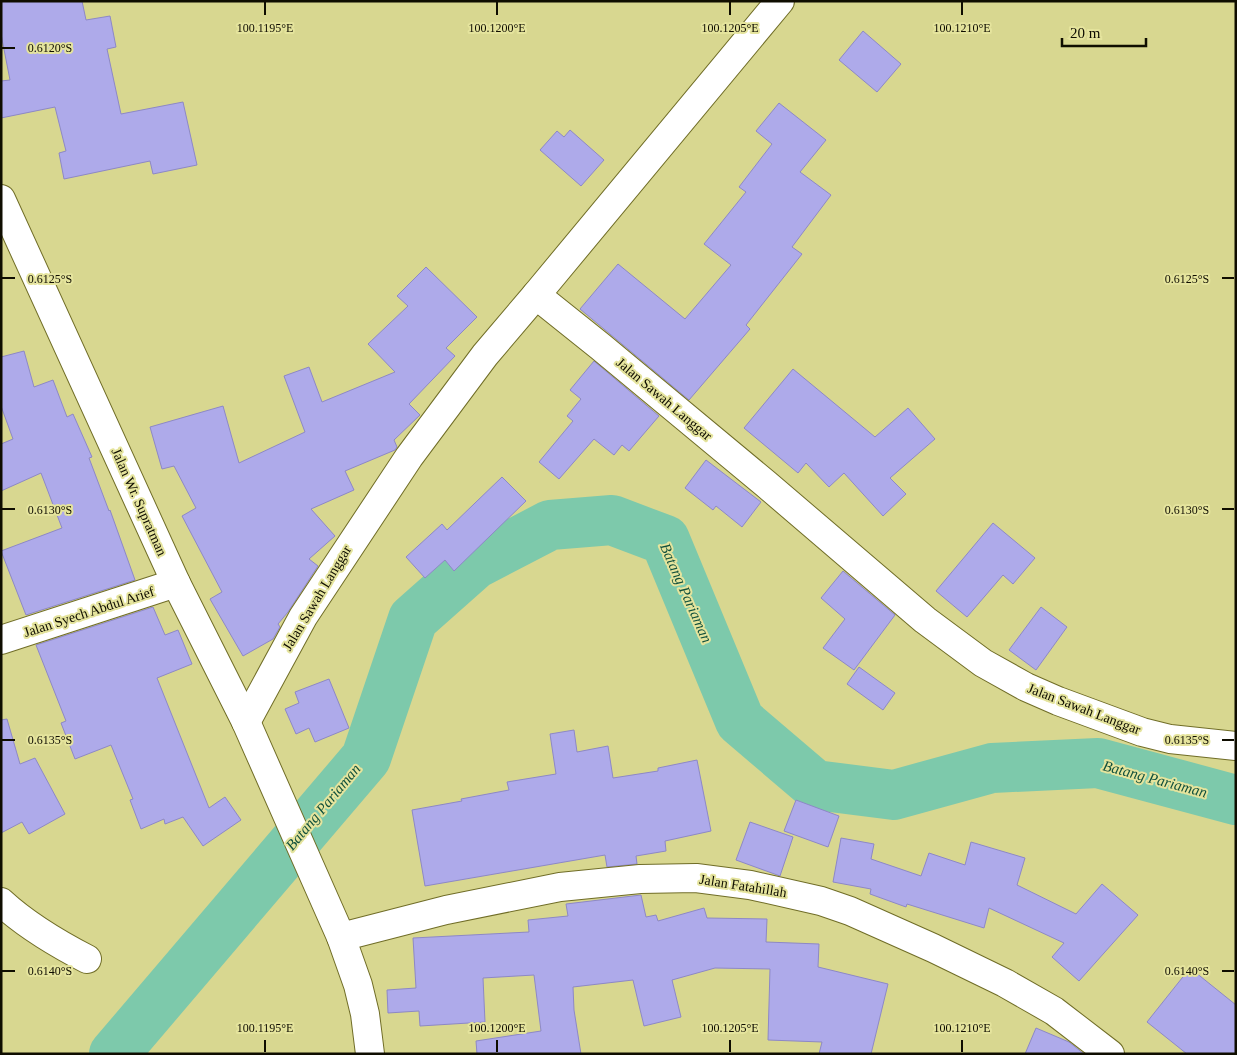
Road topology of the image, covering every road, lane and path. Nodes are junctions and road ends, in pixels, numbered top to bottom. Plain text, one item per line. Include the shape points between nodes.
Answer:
1 (780, 1) edge
2 (2, 202) edge
3 (536, 295) junction
4 (176, 583) junction
5 (1, 640) edge
6 (246, 722) junction
7 (1236, 746) edge
8 (1, 902) edge
9 (341, 937) junction
10 (87, 959) dead end
11 (370, 1054) edge
12 (1110, 1054) edge

1 - 3 street
2 - 4 street, Jalan Wr. Supratman
3 - 6 street, Jalan Sawah Langgar via 450,400 375,507 303,617
3 - 7 street, Jalan Sawah Langgar via 925,620 983,663 1058,701 1142,732 1170,739
4 - 5 street, Jalan Syech Abdul Arief
4 - 6 street, Jalan Wr. Supratman
6 - 9 street, Jalan Wr. Supratman
8 - 10 street via 27,925
9 - 11 street, Jalan Wr. Supratman via 358,985
9 - 12 street, Jalan Fatahillah via 455,908 560,887 687,878 750,885 821,901 933,948 1054,1011

